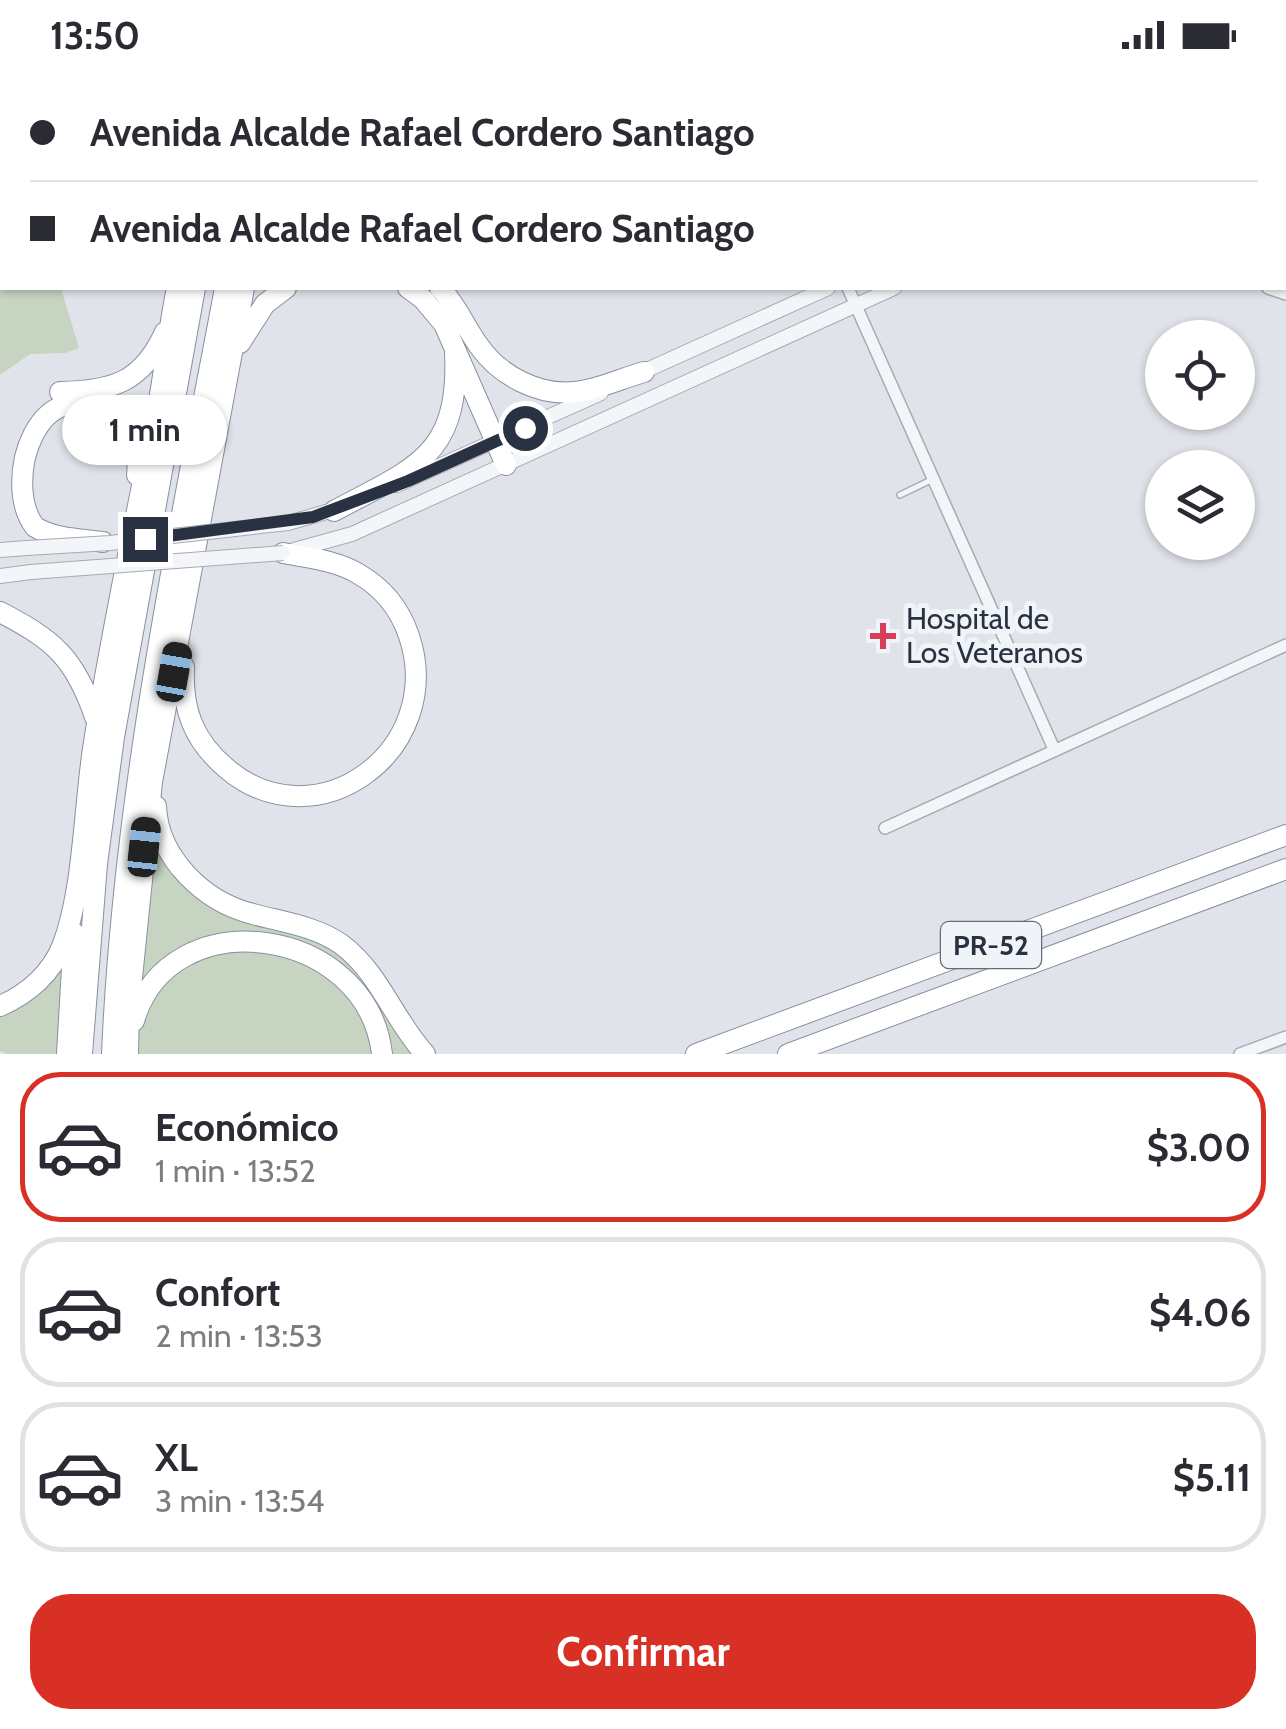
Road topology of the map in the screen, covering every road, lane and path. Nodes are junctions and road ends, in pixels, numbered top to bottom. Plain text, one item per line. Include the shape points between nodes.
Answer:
1 (176, 290) edge
2 (195, 290) edge
3 (225, 290) edge
4 (244, 290) edge
5 (283, 290) edge
6 (410, 290) edge
7 (442, 290) edge
8 (824, 290) edge
9 (849, 290) edge
10 (890, 290) edge
11 (856, 305) junction
12 (170, 322) junction
13 (455, 351) junction
14 (232, 358) junction
15 (644, 372) junction
16 (26, 406) dead end
17 (496, 442) junction
18 (506, 465) junction
19 (933, 478) junction
20 (900, 495) dead end
21 (334, 511) junction
22 (136, 513) junction
23 (110, 543) junction
24 (0, 550) edge
25 (283, 553) junction
26 (0, 576) edge
27 (186, 605) junction
28 (0, 612) edge
29 (1286, 645) edge
30 (97, 724) junction
31 (1054, 750) junction
32 (158, 758) junction
33 (885, 828) dead end
34 (1286, 835) edge
35 (1286, 869) edge
36 (72, 916) junction
37 (0, 1006) edge
38 (1286, 1037) edge
39 (129, 1043) edge
40 (697, 1053) edge
41 (67, 1054) edge
42 (82, 1054) edge
43 (112, 1054) edge
44 (382, 1054) edge
45 (425, 1054) edge
46 (788, 1054) edge
47 (1240, 1054) edge

1 - 12 highway
2 - 42 highway via 114,737
3 - 43 highway via 142,740 116,950
4 - 14 highway
5 - 14 highway via 264,304
6 - 13 highway via 437,314
7 - 15 highway via 490,359 516,380 577,392
8 - 15 street
9 - 11 street
10 - 11 street
11 - 18 street
11 - 19 street
12 - 16 highway via 154,355 132,376 105,389 51,394
12 - 22 highway
13 - 17 highway
13 - 21 highway via 454,401 439,441 412,468
14 - 27 highway
15 - 17 street
17 - 18 highway
17 - 21 street
18 - 25 street via 352,534
19 - 20 lane
19 - 31 street
21 - 23 street, bridge
22 - 23 highway, bridge via 138,466 127,434 104,413 59,406 29,419 12,438 4,475 16,510 55,535
22 - 30 highway
23 - 24 street, bridge
25 - 26 street, bridge
25 - 27 highway via 324,560 370,581 392,602 412,647 416,698 405,729 387,756 347,786 284,795 242,781 216,760 184,705
27 - 32 highway
28 - 30 highway via 68,658
29 - 31 street
30 - 36 highway
31 - 33 street
32 - 39 highway
32 - 45 highway via 158,824 184,872 227,905 340,944 376,979
34 - 40 highway, PR-52
35 - 46 highway, PR-52
36 - 37 highway via 45,974
36 - 41 highway
38 - 47 street
39 - 44 highway via 145,996 178,963 224,944 262,941 306,953 346,979 372,1017

